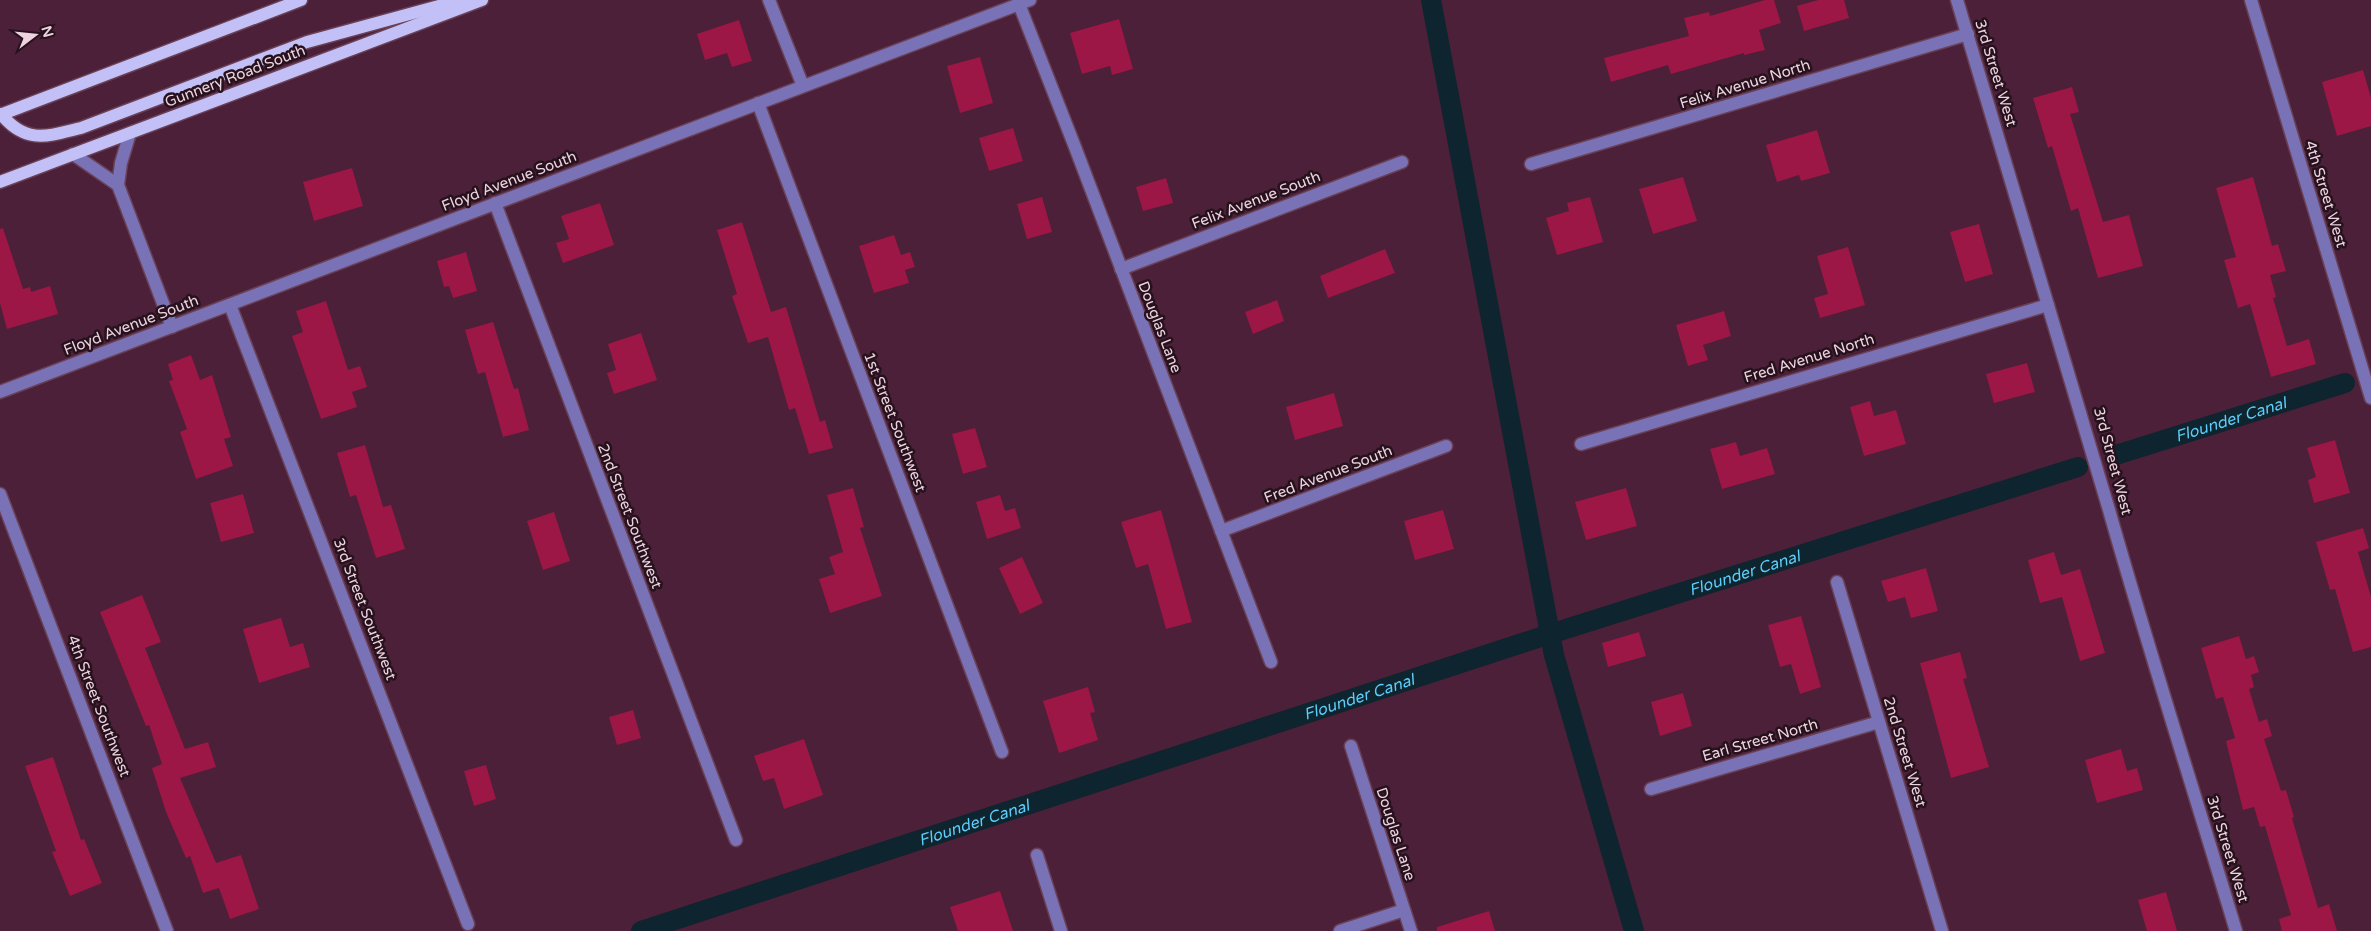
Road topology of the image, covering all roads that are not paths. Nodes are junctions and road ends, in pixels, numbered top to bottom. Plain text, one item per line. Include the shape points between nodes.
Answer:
1 (301, 0) edge
2 (461, 0) edge
3 (482, 0) edge
4 (769, 0) edge
5 (1957, 0) edge
6 (2251, 0) edge
7 (1025, 2) edge
8 (1968, 34) junction
9 (803, 86) junction
10 (758, 104) junction
11 (1, 114) edge
12 (130, 133) junction
13 (73, 154) junction
14 (1402, 162) dead end
15 (1531, 164) dead end
16 (0, 182) edge
17 (118, 185) junction
18 (495, 204) junction
19 (1121, 269) junction
20 (230, 305) junction
21 (2048, 305) junction
22 (172, 326) junction
23 (0, 392) edge
24 (2371, 398) edge
25 (1581, 444) dead end
26 (1446, 446) dead end
27 (0, 494) edge
28 (1221, 531) junction
29 (1837, 582) dead end
30 (1271, 662) dead end
31 (1879, 722) junction
32 (1351, 746) dead end
33 (1002, 752) dead end
34 (1651, 789) dead end
35 (736, 840) dead end
36 (1037, 855) dead end
37 (1404, 910) junction
38 (468, 924) dead end
39 (167, 931) edge
40 (1061, 931) edge
41 (1340, 931) edge
42 (1411, 931) edge
43 (1942, 931) edge
44 (2236, 931) edge

1 - 11 main road
2 - 11 main road via 307,42 81,128 30,136 12,128
3 - 12 main road, Gunnery Road South
4 - 9 street
5 - 8 street, 3rd Street West
6 - 24 street, 4th Street West
7 - 9 street, Floyd Avenue South
7 - 19 street, Douglas Lane
8 - 15 street, Felix Avenue North
8 - 21 street, 3rd Street West
9 - 10 street, Floyd Avenue South
10 - 18 street, Floyd Avenue South
10 - 33 street, 1st Street Southwest
12 - 13 main road, Gunnery Road South
12 - 17 street
13 - 16 main road, Gunnery Road South
13 - 17 street
14 - 19 street, Felix Avenue South
17 - 22 street
18 - 20 street, Floyd Avenue South
18 - 35 street, 2nd Street Southwest
19 - 28 street, Douglas Lane
20 - 22 street, Floyd Avenue South
20 - 38 street, 3rd Street Southwest
21 - 25 street, Fred Avenue North
21 - 44 street, 3rd Street West via 2082,409 2109,511
22 - 23 street, Floyd Avenue South
26 - 28 street, Fred Avenue South
27 - 39 street, 4th Street Southwest
28 - 30 street, Douglas Lane
29 - 31 street, 2nd Street West
31 - 34 street, Earl Street North
31 - 43 street, 2nd Street West
32 - 37 street, Douglas Lane
36 - 40 street
37 - 41 street
37 - 42 street, Douglas Lane

